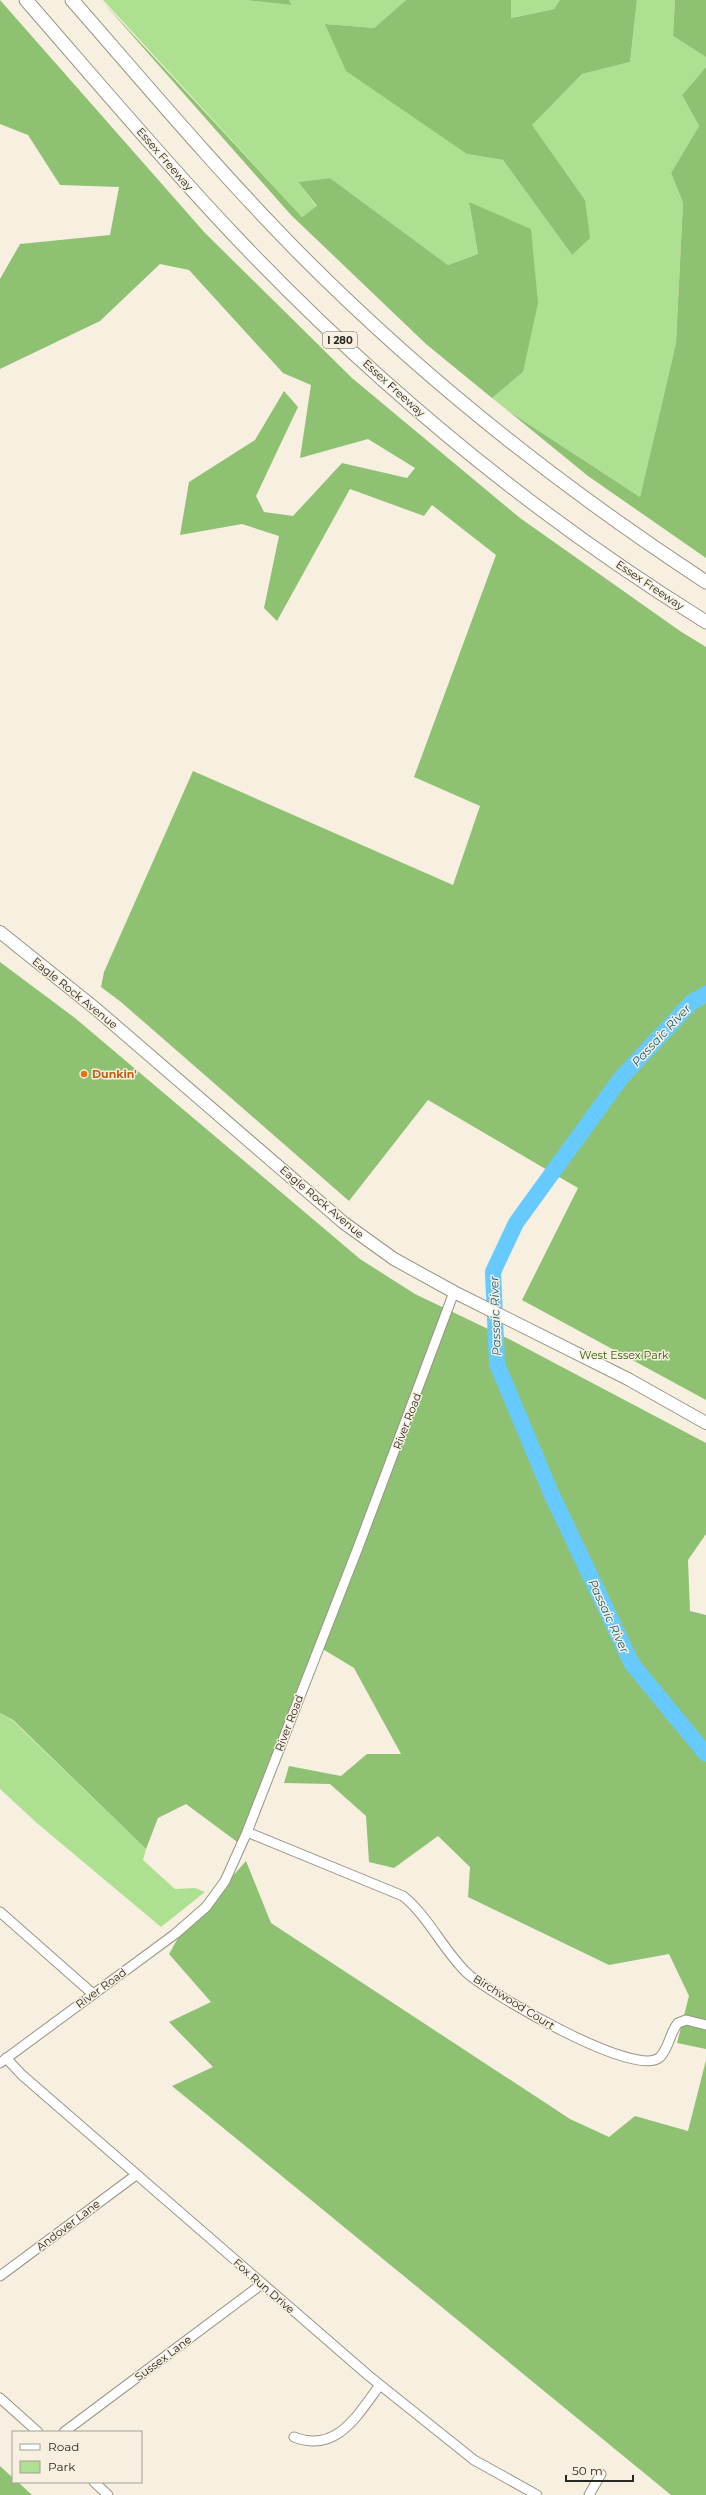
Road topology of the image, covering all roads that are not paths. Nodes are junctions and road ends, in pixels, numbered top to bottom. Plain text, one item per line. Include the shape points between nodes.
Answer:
1 (26, 0) edge
2 (72, 0) edge
3 (706, 582) edge
4 (706, 622) edge
5 (0, 932) edge
6 (454, 1292) junction
7 (706, 1423) edge
8 (246, 1832) junction
9 (0, 1912) edge
10 (93, 1994) junction
11 (706, 2025) edge
12 (3, 2061) edge
13 (136, 2175) junction
14 (0, 2276) edge
15 (262, 2284) junction
16 (380, 2385) junction
17 (0, 2398) edge
18 (37, 2431) edge
19 (65, 2431) edge
20 (294, 2437) dead end
21 (601, 2474) dead end
22 (95, 2483) edge
23 (108, 2495) edge
24 (537, 2495) edge
25 (589, 2495) edge

1 - 4 highway, Essex Freeway / I 280 via 228,229 349,348 417,410 517,491 587,542
2 - 3 highway via 248,200 356,308 483,420 546,470
5 - 6 main road, Eagle Rock Avenue via 102,1014 344,1223 394,1258
6 - 7 main road, Eagle Rock Avenue via 628,1379
6 - 8 street, River Road
8 - 10 street, River Road via 225,1881 206,1907 175,1934
8 - 11 street, Birchwood Court via 403,1896 421,1913 457,1962 481,1984 562,2032 633,2060 649,2062 660,2058 678,2023 686,2020
9 - 10 street
10 - 12 street, River Road
12 - 13 street, Fox Run Drive
13 - 14 street, Andover Lane
13 - 15 street, Fox Run Drive
15 - 16 street, Fox Run Drive
15 - 19 street, Sussex Lane
16 - 20 street via 342,2432 326,2440 307,2443
16 - 24 street, Fox Run Drive via 474,2460
17 - 18 street
21 - 25 street
22 - 23 street

